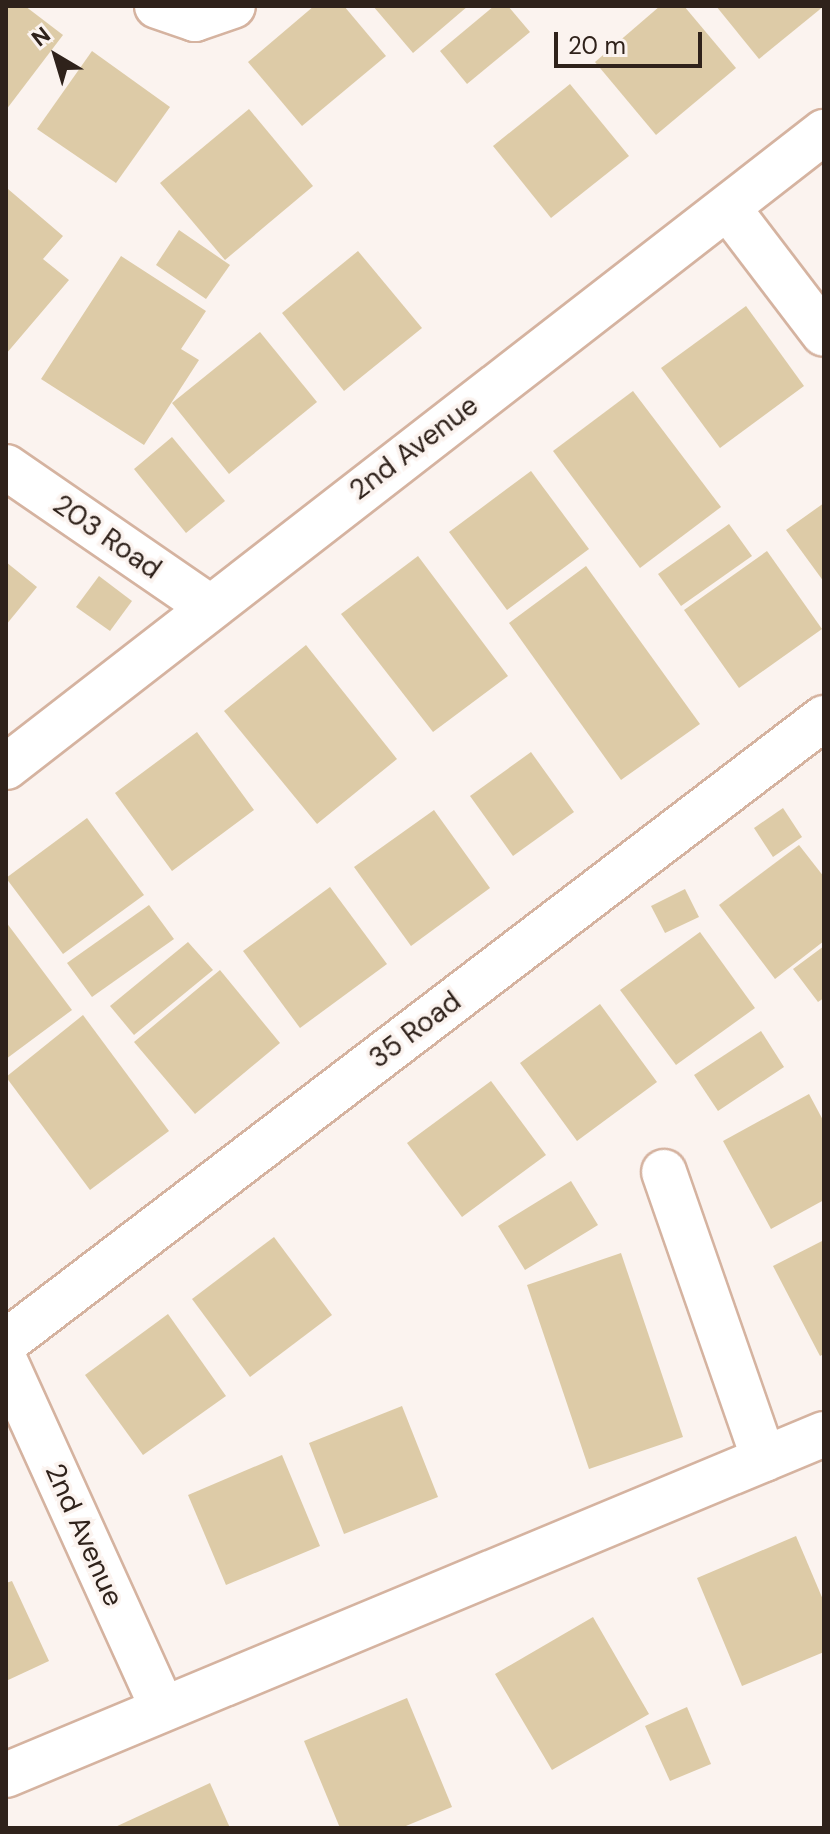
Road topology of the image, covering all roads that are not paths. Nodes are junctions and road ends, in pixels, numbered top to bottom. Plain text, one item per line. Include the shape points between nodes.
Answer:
1 (157, 6) edge
2 (233, 6) edge
3 (824, 132) edge
4 (728, 208) junction
5 (824, 334) edge
6 (6, 467) edge
7 (208, 606) junction
8 (824, 718) edge
9 (6, 767) edge
10 (664, 1172) dead end
11 (6, 1342) edge
12 (6, 1363) edge
13 (824, 1434) edge
14 (764, 1459) junction
15 (162, 1707) junction
16 (6, 1775) edge

1 - 2 street via 195,19
3 - 4 street, 2nd Avenue
4 - 5 street
4 - 7 street, 2nd Avenue
6 - 7 street, 203 Road
7 - 9 street, 2nd Avenue
8 - 11 street, 35 Road
10 - 14 street
12 - 15 street, 2nd Avenue
13 - 14 street
14 - 15 street
15 - 16 street

